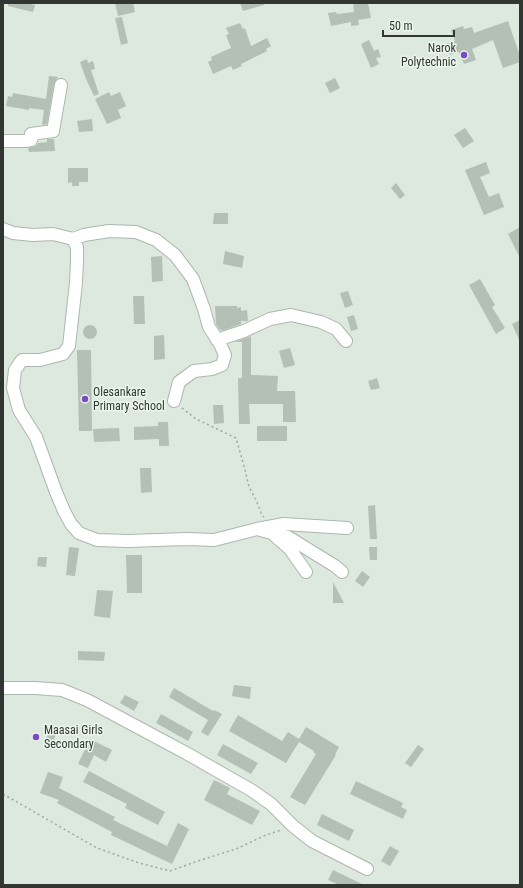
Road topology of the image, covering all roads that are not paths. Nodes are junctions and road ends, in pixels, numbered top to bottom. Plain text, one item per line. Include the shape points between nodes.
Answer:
1 (61, 85) dead end
2 (3, 141) edge
3 (3, 229) edge
4 (73, 239) junction
5 (217, 340) junction
6 (346, 341) dead end
7 (174, 401) road end
8 (347, 528) dead end
9 (272, 530) junction
10 (306, 572) dead end
11 (342, 572) dead end
12 (3, 688) edge
13 (367, 869) dead end

1 - 2 street via 53,131 31,134 31,140
3 - 4 street via 13,233 53,234
4 - 5 street via 109,231 136,232 156,240 175,255 193,280 209,327
4 - 9 street via 77,260 69,346 63,354 40,360 22,360 15,370 12,388 19,410 36,437 71,524 79,533 97,540 120,541 214,540 257,529
5 - 6 street via 270,319 291,315 321,322 336,329
5 - 7 street via 225,355 222,365 194,371 179,382
8 - 9 street via 284,524
9 - 10 street via 290,549
9 - 11 street via 288,537
12 - 13 street via 62,690 87,700 252,790 312,841

